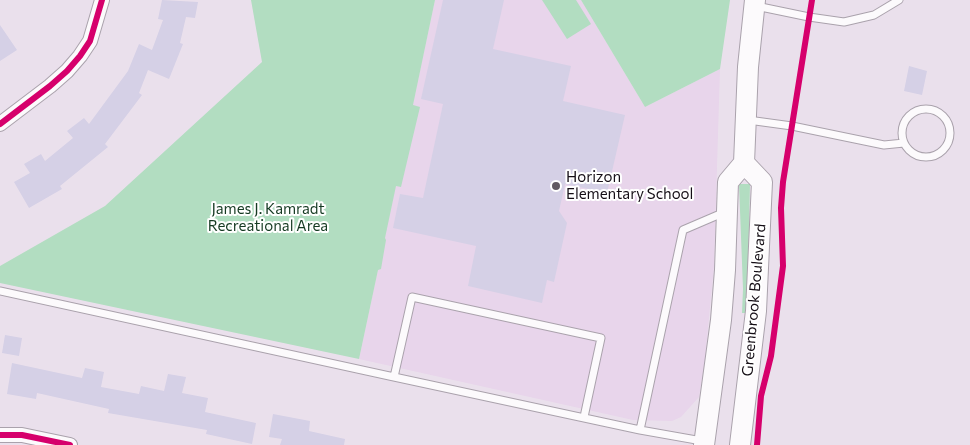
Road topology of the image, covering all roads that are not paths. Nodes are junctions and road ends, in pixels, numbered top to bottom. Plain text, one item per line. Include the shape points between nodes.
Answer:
1 (102, 0) edge
2 (899, 0) edge
3 (755, 3) edge
4 (746, 120) junction
5 (0, 124) edge
6 (904, 143) junction
7 (744, 163) junction
8 (728, 211) junction
9 (0, 291) edge
10 (394, 377) junction
11 (584, 417) junction
12 (640, 430) junction
13 (0, 435) edge
14 (709, 444) edge
15 (70, 445) edge
16 (740, 445) edge

1 - 5 street via 90,41 80,56 50,86
2 - 3 lane via 874,15 844,22
3 - 4 main road
4 - 6 lane via 884,145
4 - 7 main road
6 - 6 lane via 908,150 922,157 938,154 944,149 950,126 941,113 918,110 902,127
7 - 8 main road, Greenbrook Boulevard via 728,182
7 - 16 main road, Greenbrook Boulevard via 762,182 756,311
8 - 12 lane via 683,230
8 - 14 main road, Greenbrook Boulevard
9 - 10 lane
10 - 11 lane
10 - 11 lane via 412,297 601,338
11 - 12 lane
12 - 14 lane
13 - 15 street via 22,435

